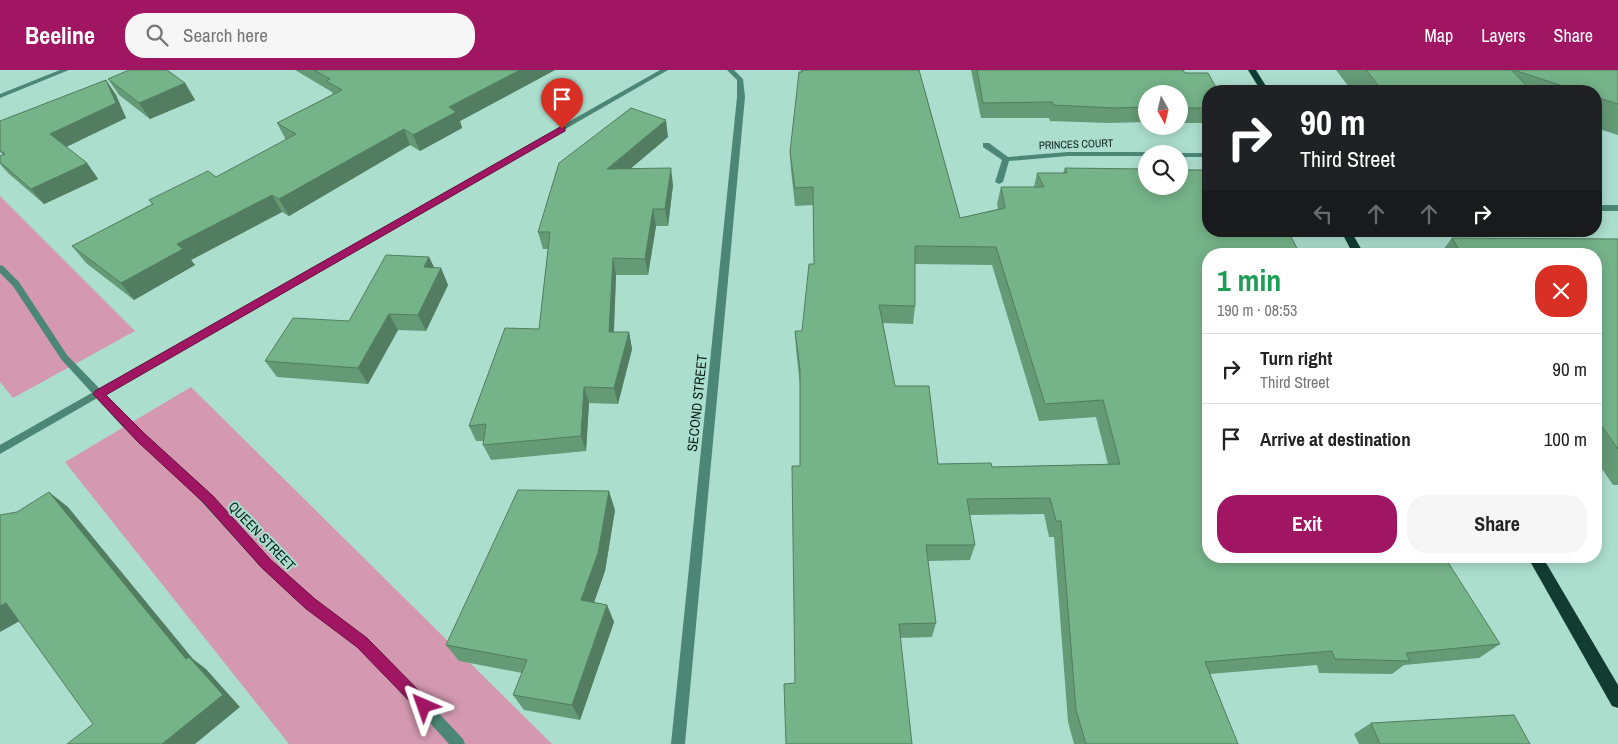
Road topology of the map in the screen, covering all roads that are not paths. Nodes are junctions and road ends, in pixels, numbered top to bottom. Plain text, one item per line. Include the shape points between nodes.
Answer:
1 (66, 70) edge
2 (665, 70) edge
3 (730, 70) edge
4 (1252, 70) edge
5 (1261, 85) edge
6 (0, 96) edge
7 (986, 145) dead end
8 (1138, 154) edge
9 (1188, 155) edge
10 (1202, 155) edge
11 (1006, 159) junction
12 (999, 182) dead end
13 (1602, 208) edge
14 (1618, 208) edge
15 (1349, 237) edge
16 (1356, 248) edge
17 (0, 268) edge
18 (99, 394) junction
19 (0, 450) edge
20 (1538, 563) edge
21 (1618, 700) edge
22 (458, 744) edge
23 (678, 744) edge

1 - 6 street
2 - 18 street
3 - 23 street, SECOND STREET via 740,79 741,97
4 - 5 main road
7 - 11 street
8 - 11 street, PRINCES COURT via 1068,154
9 - 10 street
11 - 12 street
13 - 14 street
15 - 16 main road
17 - 18 street, QUEEN STREET via 16,284 64,358
18 - 19 street
18 - 22 street, QUEEN STREET via 203,495 265,563 377,656
20 - 21 main road

